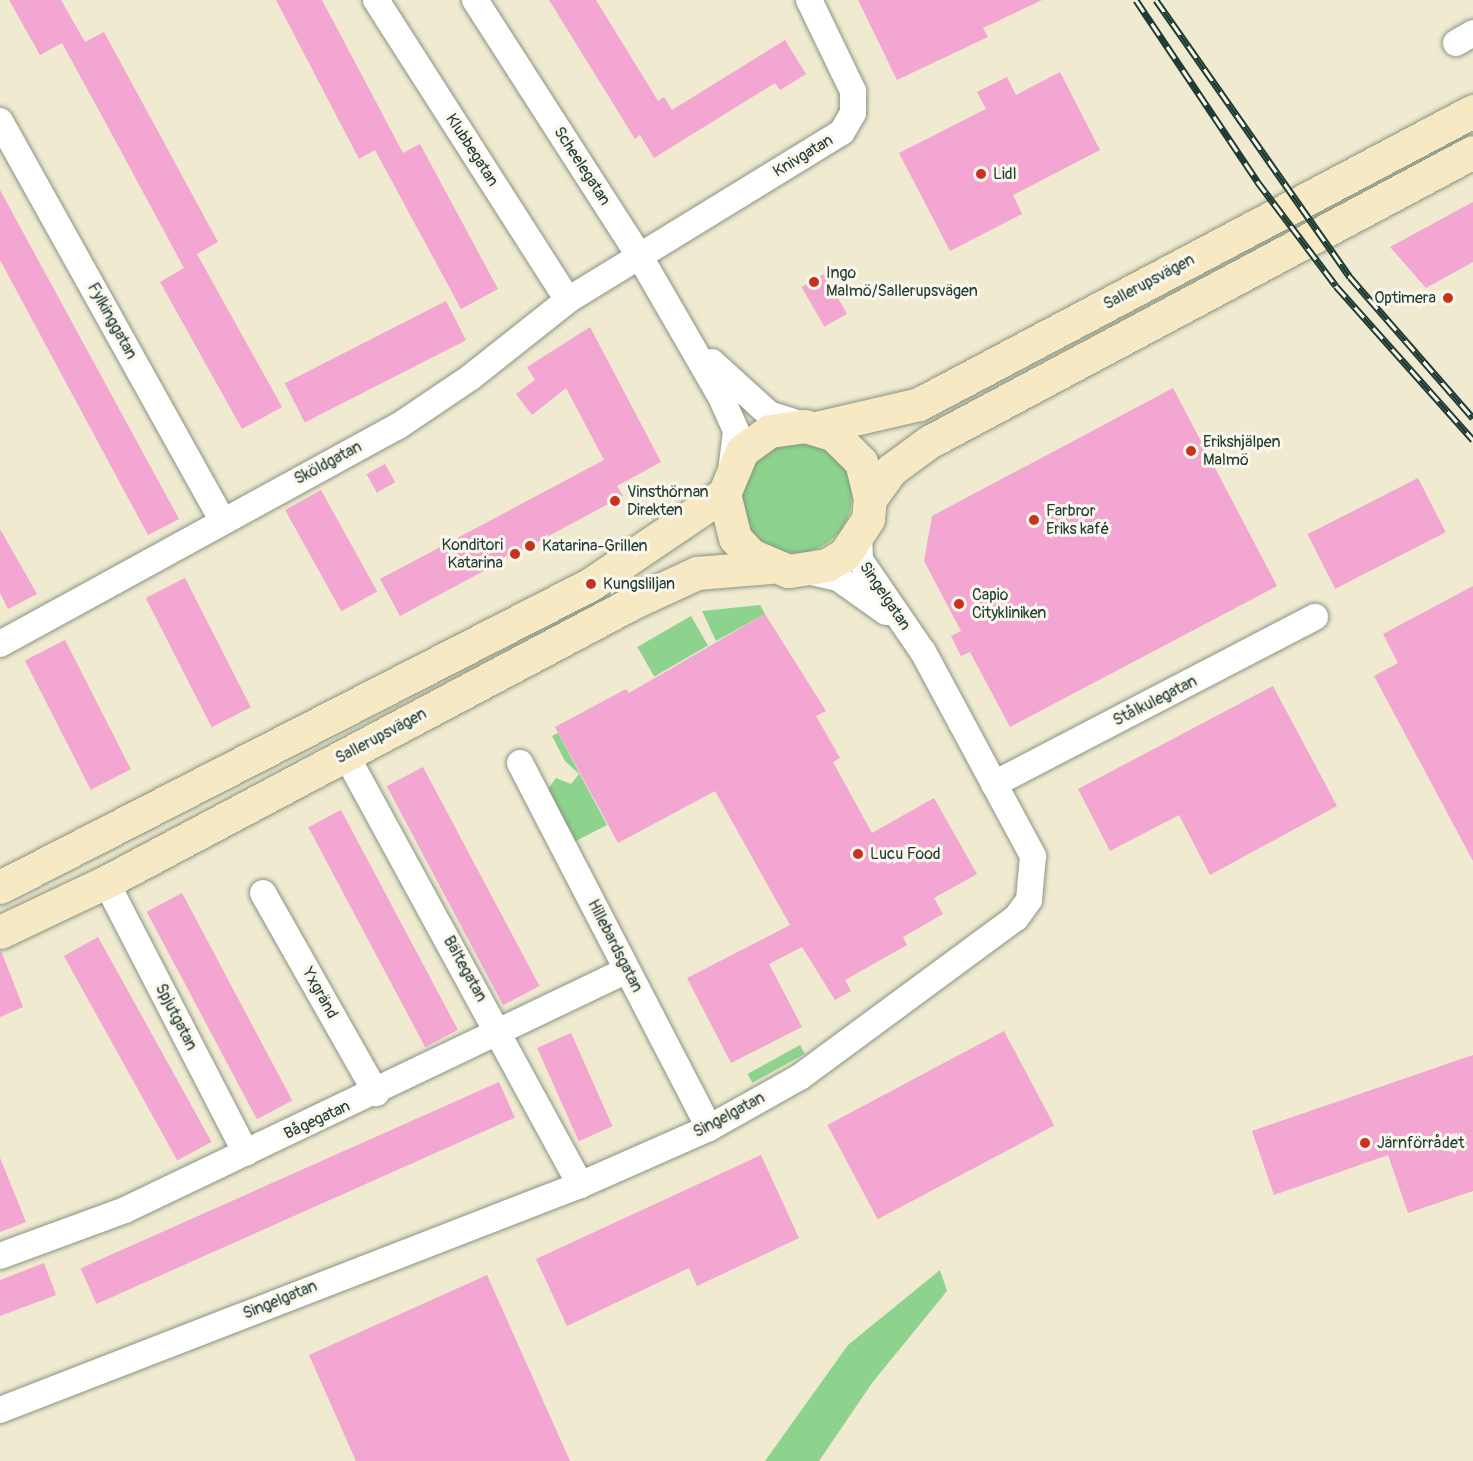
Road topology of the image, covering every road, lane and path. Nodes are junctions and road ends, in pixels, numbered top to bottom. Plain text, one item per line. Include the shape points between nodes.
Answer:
1 (376, 0) edge
2 (476, 0) edge
3 (808, 0) edge
4 (1473, 111) edge
5 (0, 121) edge
6 (1473, 152) edge
7 (639, 255) junction
8 (568, 300) junction
9 (686, 333) junction
10 (811, 427) junction
11 (728, 480) junction
12 (870, 499) junction
13 (223, 521) junction
14 (859, 537) junction
15 (770, 567) junction
16 (807, 571) junction
17 (1315, 617) dead end
18 (0, 644) edge
19 (923, 652) junction
20 (346, 755) junction
21 (520, 763) dead end
22 (994, 784) junction
23 (106, 882) junction
24 (0, 887) edge
25 (263, 893) dead end
26 (0, 933) edge
27 (627, 969) junction
28 (500, 1032) junction
29 (376, 1093) junction
30 (709, 1128) junction
31 (246, 1153) junction
32 (580, 1185) junction
33 (0, 1256) edge
34 (0, 1410) edge

1 - 8 street, Klubbegatan
2 - 7 street, Scheelegatan
3 - 7 street, Knivgatan via 853,91 853,113 842,132
4 - 10 main road, Sallerupsvägen via 919,404
5 - 13 street, Fylkinggatan
6 - 12 main road, Sallerupsvägen via 929,442 891,471
7 - 8 street, Sköldgatan
7 - 9 street, Scheelegatan
8 - 13 street, Sköldgatan via 471,377 396,427
9 - 10 street, Scheelegatan via 769,414
9 - 11 street, Scheelegatan via 736,431
10 - 11 main road, Sallerupsvägen via 762,435
10 - 12 main road via 849,447 868,480
11 - 15 main road via 735,538
11 - 24 main road, Sallerupsvägen via 591,584
12 - 14 main road, Sallerupsvägen
13 - 18 street, Sköldgatan
14 - 16 main road, Sallerupsvägen via 836,560
14 - 19 street, Singelgatan via 860,560
15 - 16 main road, Sallerupsvägen
15 - 20 main road, Sallerupsvägen via 697,573
16 - 19 street, Singelgatan via 838,578 869,599
17 - 22 street, Stålkulegatan
19 - 22 street, Singelgatan
20 - 23 main road, Sallerupsvägen
20 - 28 street, Bältegatan
21 - 27 street, Hillebardsgatan
22 - 30 street, Singelgatan via 1033,856 1029,900 1016,918 800,1077
23 - 26 main road, Sallerupsvägen
23 - 31 street, Spjutgatan
25 - 29 street, Yxgränd
27 - 28 street, Bågegatan
27 - 30 street, Hillebardsgatan
28 - 29 street, Bågegatan
28 - 32 street, Bältegatan
29 - 31 street, Bågegatan
30 - 32 street, Singelgatan
31 - 33 street, Bågegatan via 125,1210
32 - 34 street, Singelgatan

